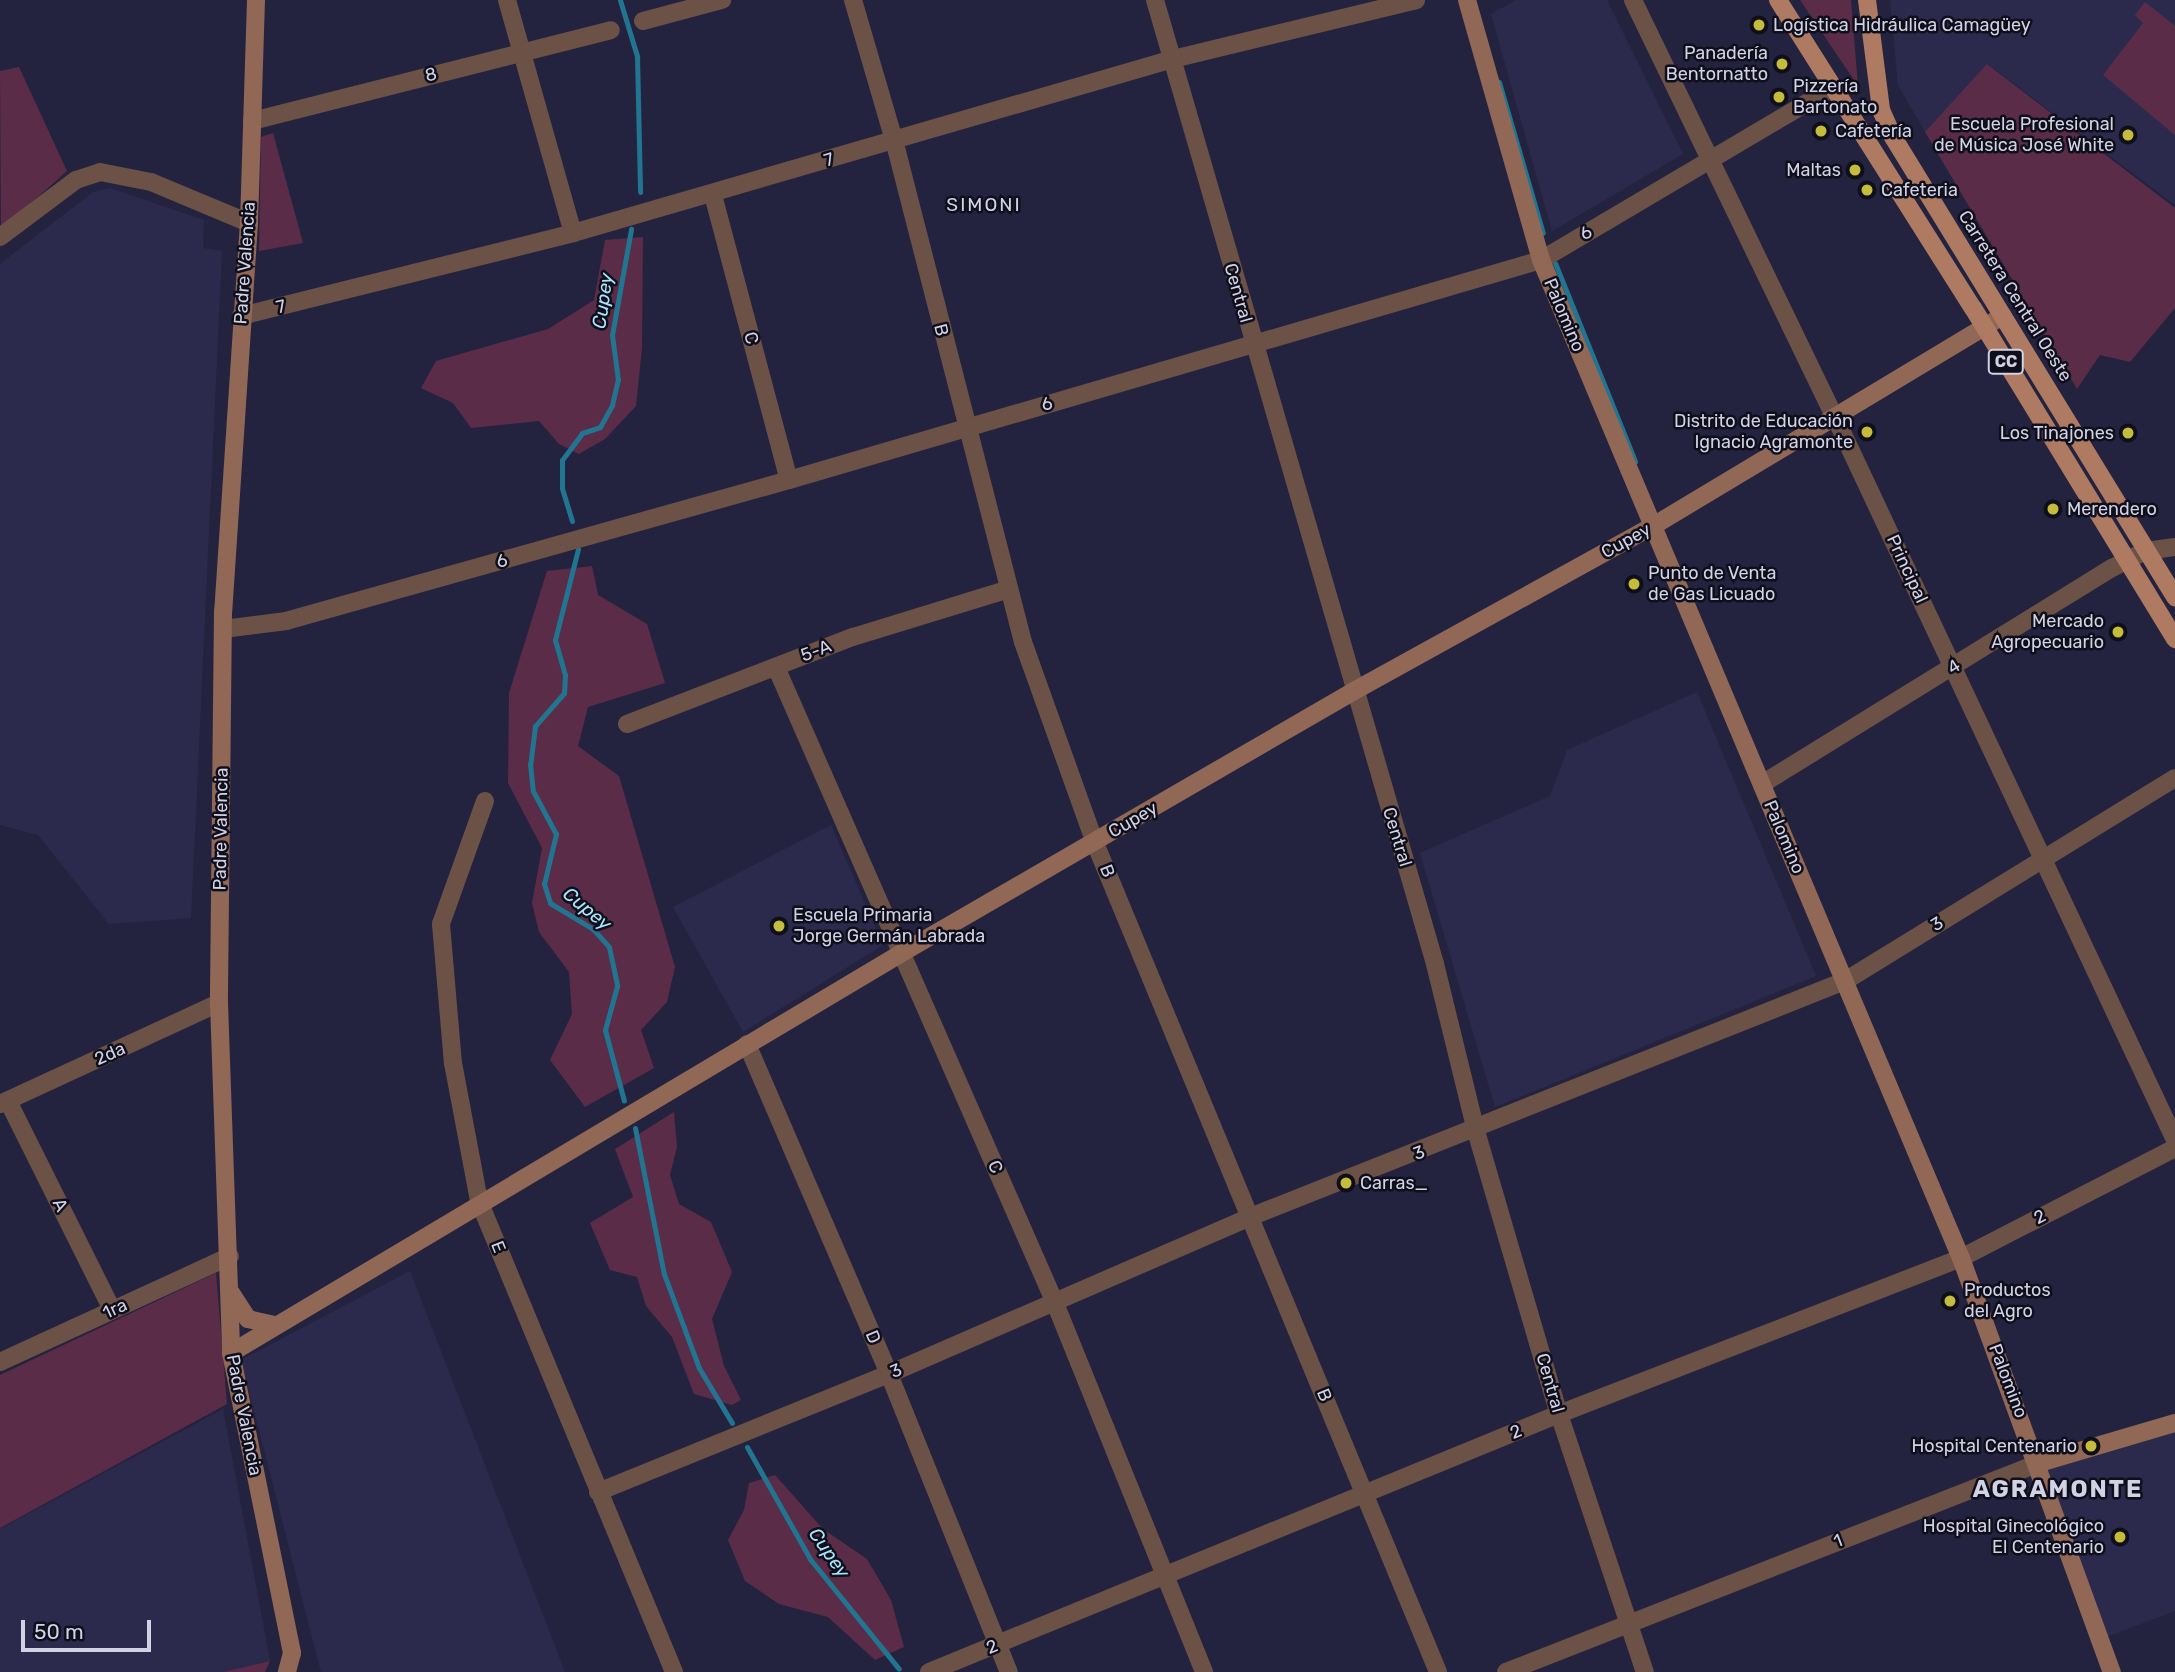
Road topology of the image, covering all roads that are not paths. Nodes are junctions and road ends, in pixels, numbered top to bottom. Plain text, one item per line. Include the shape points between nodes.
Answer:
1 (256, 0) edge
2 (508, 0) edge
3 (722, 0) edge
4 (853, 0) edge
5 (1155, 0) edge
6 (1416, 0) edge
7 (1467, 0) edge
8 (1633, 0) edge
9 (1778, 0) edge
10 (1867, 0) edge
11 (643, 21) dead end
12 (611, 30) dead end
13 (522, 53) junction
14 (1172, 59) junction
15 (1833, 87) junction
16 (252, 121) junction
17 (894, 140) junction
18 (1708, 159) junction
19 (713, 195) junction
20 (249, 223) junction
21 (573, 233) junction
22 (0, 237) edge
23 (1541, 260) junction
24 (241, 316) junction
25 (2003, 316) junction
26 (1985, 328) junction
27 (1252, 343) junction
28 (1836, 419) junction
29 (965, 428) junction
30 (789, 481) junction
31 (1653, 526) junction
32 (2175, 547) edge
33 (2146, 551) junction
34 (2126, 561) junction
35 (1009, 589) junction
36 (2175, 597) edge
37 (223, 629) junction
38 (2175, 639) edge
39 (776, 667) junction
40 (1954, 668) junction
41 (1354, 691) junction
42 (627, 724) dead end
43 (2175, 778) edge
44 (1762, 784) junction
45 (485, 801) dead end
46 (1095, 843) junction
47 (2044, 858) junction
48 (900, 954) junction
49 (1845, 981) junction
50 (219, 1003) junction
51 (747, 1044) junction
52 (4, 1102) edge
53 (1476, 1131) junction
54 (2175, 1140) edge
55 (2175, 1148) edge
56 (479, 1201) junction
57 (1250, 1217) junction
58 (230, 1256) junction
59 (1961, 1258) junction
60 (230, 1293) junction
61 (1055, 1303) junction
62 (112, 1310) junction
63 (274, 1325) junction
64 (231, 1353) junction
65 (0, 1362) edge
66 (889, 1374) junction
67 (1559, 1414) junction
68 (2175, 1423) edge
69 (2039, 1463) junction
70 (598, 1492) junction
71 (1366, 1494) junction
72 (1166, 1577) junction
73 (1628, 1624) junction
74 (998, 1645) junction
75 (287, 1672) edge
76 (674, 1672) edge
77 (929, 1672) edge
78 (1009, 1672) edge
79 (1204, 1672) edge
80 (1438, 1672) edge
81 (1506, 1672) edge
82 (1645, 1672) edge
83 (2112, 1672) edge

1 - 16 street, Padre Valencia
2 - 13 street
3 - 11 street
4 - 17 street, B
5 - 14 street, Central
6 - 14 street, 7
7 - 23 street, Palomino
8 - 18 street, Principal
9 - 15 main road, CC
10 - 25 main road, Carretera Central Oeste / CC via 1881,110
12 - 13 street, 8
13 - 16 street, 8
13 - 21 street
14 - 17 street, 7
14 - 27 street, Central
15 - 18 street, 6
15 - 26 main road, CC
16 - 20 street, Padre Valencia
17 - 19 street, 7
17 - 29 street, B
18 - 23 street, 6
18 - 28 street, Principal
19 - 21 street, 7
19 - 30 street, C
20 - 22 street via 151,183 100,172 76,180
20 - 24 street, Padre Valencia
21 - 24 street, 7
23 - 27 street, 6
23 - 31 street, Palomino
24 - 37 street, Padre Valencia
25 - 26 street, Cupey
25 - 33 main road, Carretera Central Oeste / CC
26 - 28 street, Cupey
26 - 34 main road, CC
27 - 29 street, 6
27 - 41 street, Central
28 - 31 street, Cupey
28 - 40 street, Principal
29 - 30 street, 6
29 - 35 street, B
30 - 37 street, 6 via 286,621
31 - 41 street, Cupey
31 - 44 street, Palomino
32 - 33 street, 4
33 - 34 street, 4
33 - 36 main road, Carretera Central Oeste / CC
34 - 38 main road, CC
34 - 40 street, 4
35 - 39 street, 5-A via 853,637
35 - 46 street, B
37 - 50 street, Padre Valencia
39 - 42 street, 5-A
39 - 48 street, C
40 - 44 street, 4
40 - 47 street, Principal
41 - 46 street, Cupey
41 - 53 street, Central via 1435,964
43 - 47 street, 3
44 - 49 street, Palomino
45 - 56 street, E via 441,924 453,1063
46 - 48 street, Cupey
46 - 57 street, B
47 - 49 street, 3
47 - 54 street, Principal
48 - 51 street, Cupey
48 - 61 street, C
49 - 53 street, 3
49 - 59 street, Palomino
50 - 52 street, 2da
50 - 58 street, Padre Valencia
51 - 56 street, Cupey
51 - 66 street, D
52 - 62 street, A
53 - 57 street, 3
53 - 67 street, Central
55 - 59 street, 2
56 - 63 street, Cupey
56 - 70 street, E
57 - 61 street, 3
57 - 71 street, B
58 - 60 street, Padre Valencia
58 - 62 street, 1ra
59 - 67 street, 2
59 - 69 street, Palomino
60 - 63 street via 248,1319
60 - 64 street, Padre Valencia
61 - 66 street, 3
61 - 72 street, C
62 - 65 street, 1ra
63 - 64 street, Cupey
64 - 75 street, Padre Valencia via 292,1653
66 - 70 street, 3
66 - 74 street, D
67 - 71 street, 2
67 - 73 street, Central
68 - 69 street, 1
69 - 73 street, 1
69 - 83 street, Palomino
70 - 76 street, E
71 - 72 street, 2
71 - 80 street, B
72 - 74 street, 2
72 - 79 street, C
73 - 81 street, 1
73 - 82 street, Central
74 - 77 street, 2
74 - 78 street, D

